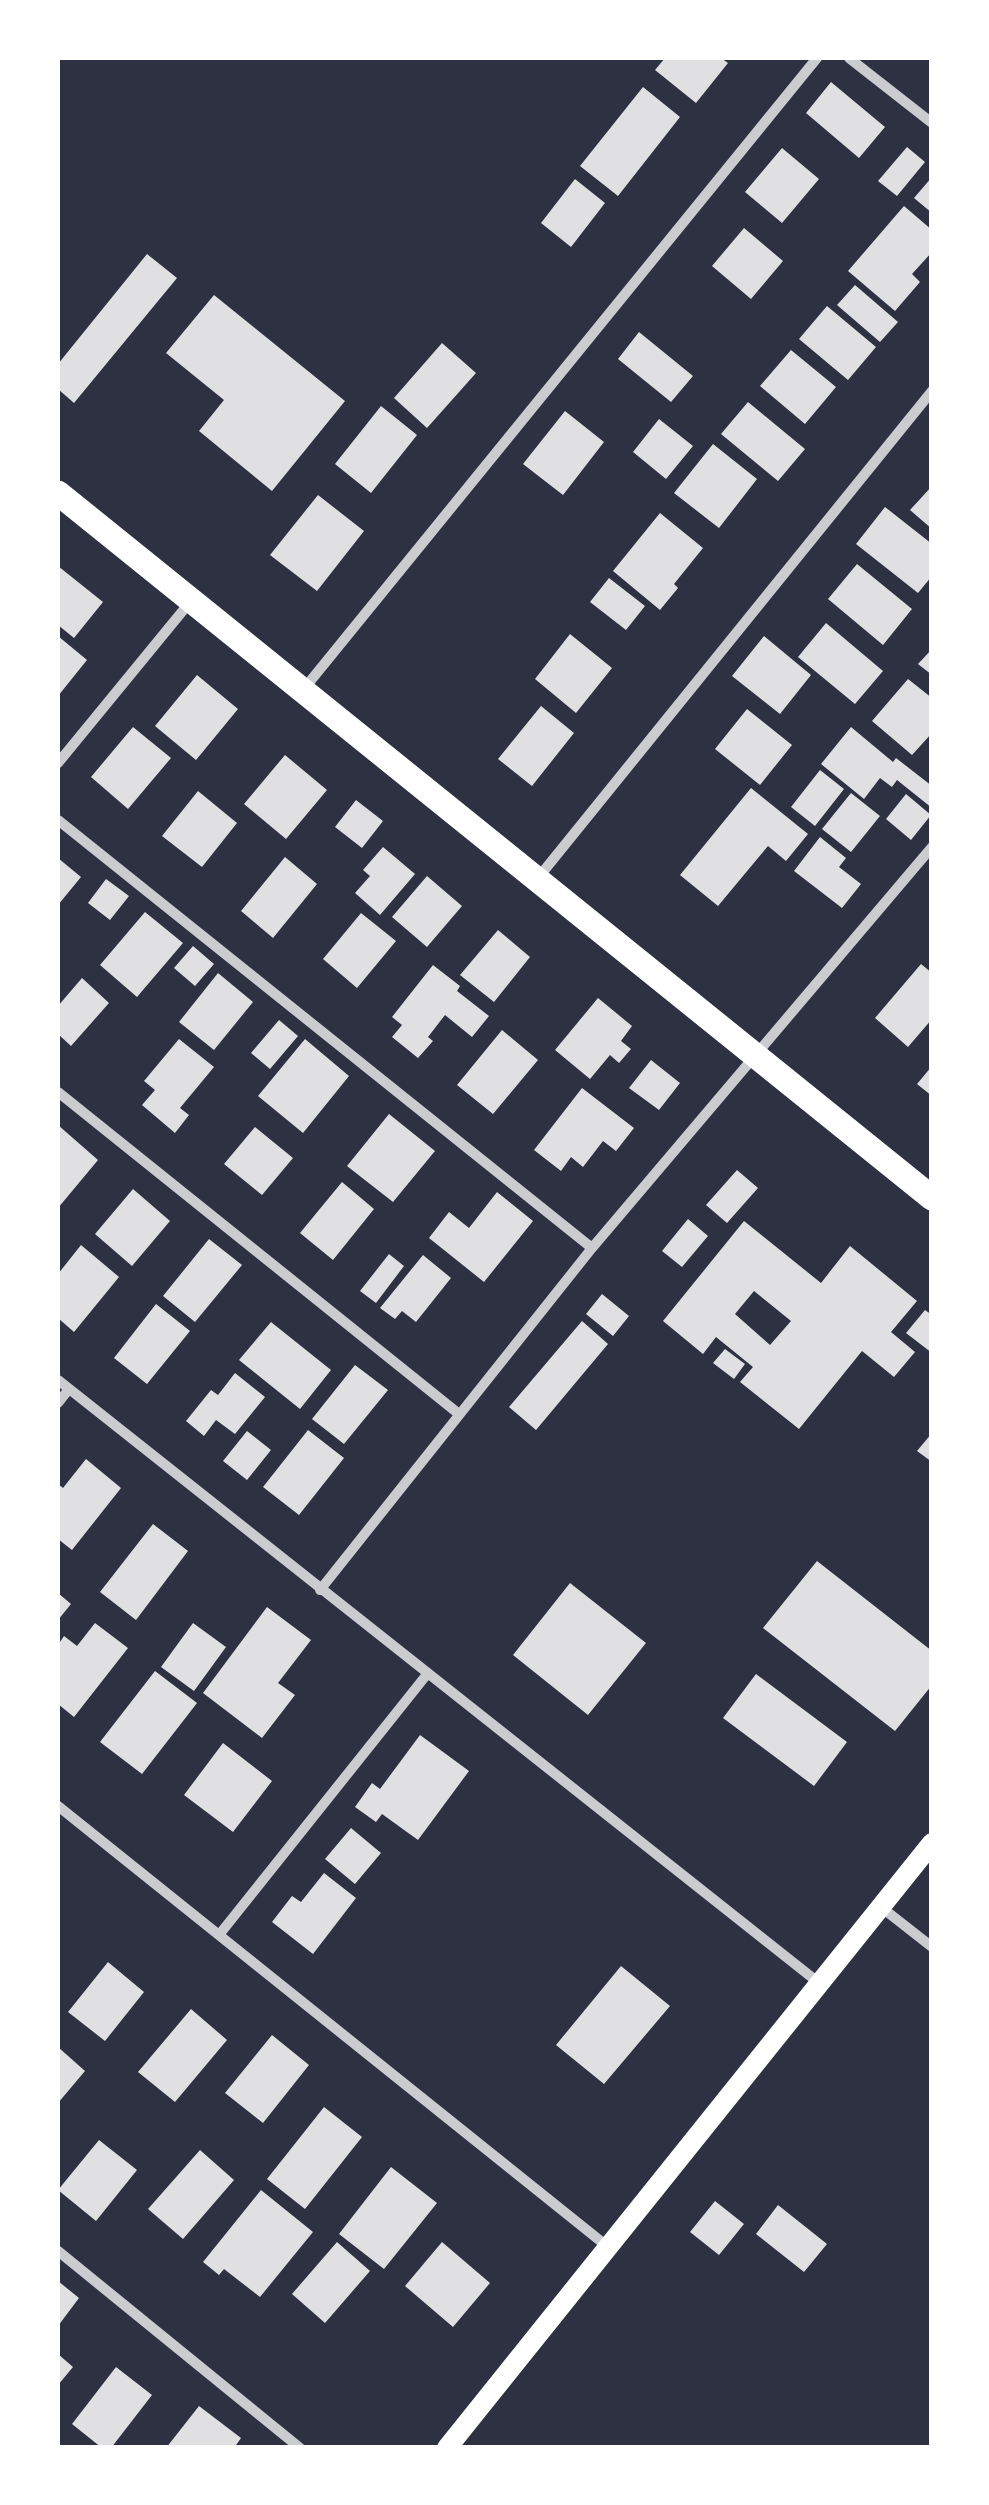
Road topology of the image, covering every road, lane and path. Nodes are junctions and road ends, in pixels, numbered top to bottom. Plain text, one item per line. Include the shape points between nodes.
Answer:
1 (817, 58) edge
2 (849, 58) edge
3 (932, 124) edge
4 (932, 391) edge
5 (58, 493) edge
6 (191, 601) junction
7 (303, 691) junction
8 (58, 763) edge
9 (58, 820) edge
10 (932, 847) edge
11 (537, 879) junction
12 (757, 1057) junction
13 (58, 1092) edge
14 (932, 1198) edge
15 (592, 1248) junction
16 (58, 1380) edge
17 (69, 1389) junction
18 (58, 1403) edge
19 (458, 1414) junction
20 (320, 1590) junction
21 (428, 1673) junction
22 (58, 1806) edge
23 (932, 1843) edge
24 (880, 1906) junction
25 (219, 1935) junction
26 (932, 1947) edge
27 (819, 1983) junction
28 (608, 2247) junction
29 (58, 2251) edge
30 (300, 2448) edge
31 (447, 2448) edge

1 - 7 street
2 - 3 street
4 - 11 street
5 - 6 main road
6 - 7 main road
6 - 8 street
7 - 11 main road
9 - 15 street
10 - 12 street
11 - 12 main road
12 - 14 main road
12 - 15 street
13 - 19 street
15 - 19 street
16 - 17 street
17 - 18 street
17 - 20 street
19 - 20 street
20 - 21 street
21 - 25 street
21 - 27 street
22 - 25 street
23 - 24 main road
24 - 26 street
24 - 27 main road
25 - 28 street
27 - 28 main road
28 - 31 main road
29 - 30 street

